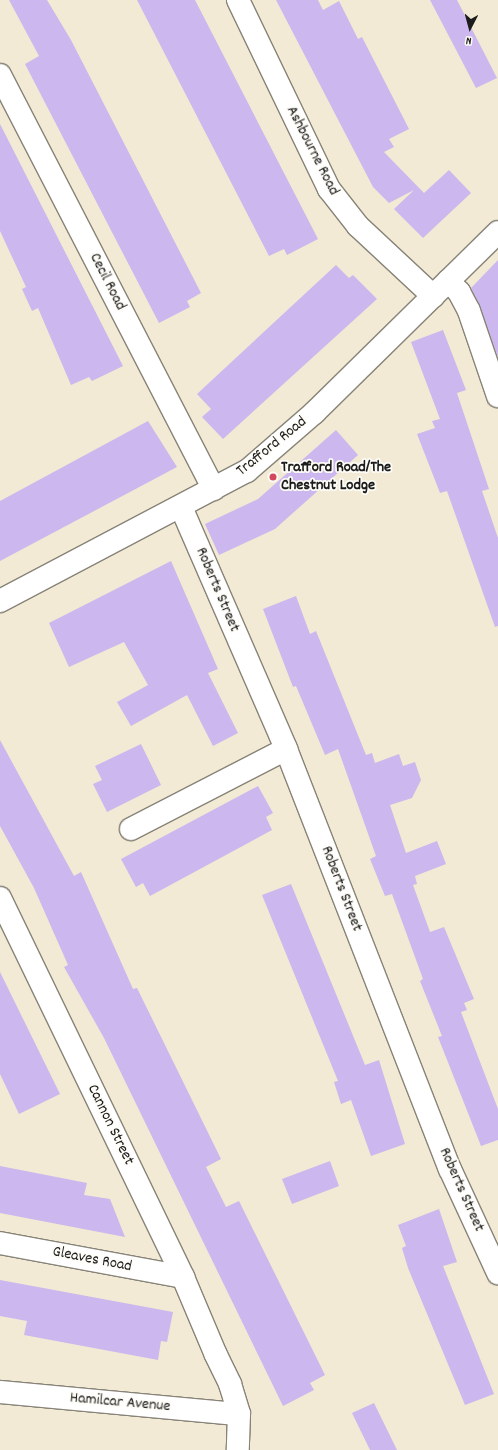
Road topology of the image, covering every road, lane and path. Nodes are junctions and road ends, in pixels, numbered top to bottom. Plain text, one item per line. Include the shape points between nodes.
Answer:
1 (238, 0) edge
2 (0, 75) edge
3 (498, 232) edge
4 (448, 281) junction
5 (433, 296) junction
6 (498, 396) edge
7 (214, 489) junction
8 (181, 507) junction
9 (0, 601) edge
10 (286, 749) junction
11 (131, 829) dead end
12 (0, 898) edge
13 (0, 1243) edge
14 (498, 1273) edge
15 (183, 1277) junction
16 (0, 1392) edge
17 (239, 1414) junction
18 (238, 1450) edge

1 - 5 street, Ashbourne Road via 328,189 358,226
2 - 7 street, Cecil Road
3 - 4 street, Trafford Road
4 - 5 street, Trafford Road
4 - 6 street via 459,292 469,311
5 - 7 street, Trafford Road via 277,447 247,471
7 - 8 street, Trafford Road
8 - 9 street, Trafford Road
8 - 10 street, Roberts Street
10 - 11 street
10 - 14 street, Roberts Street via 450,1169
12 - 15 street, Cannon Street
13 - 15 street, Gleaves Road
15 - 17 street, Cannon Street via 230,1384
16 - 17 street, Hamilcar Avenue
17 - 18 street

